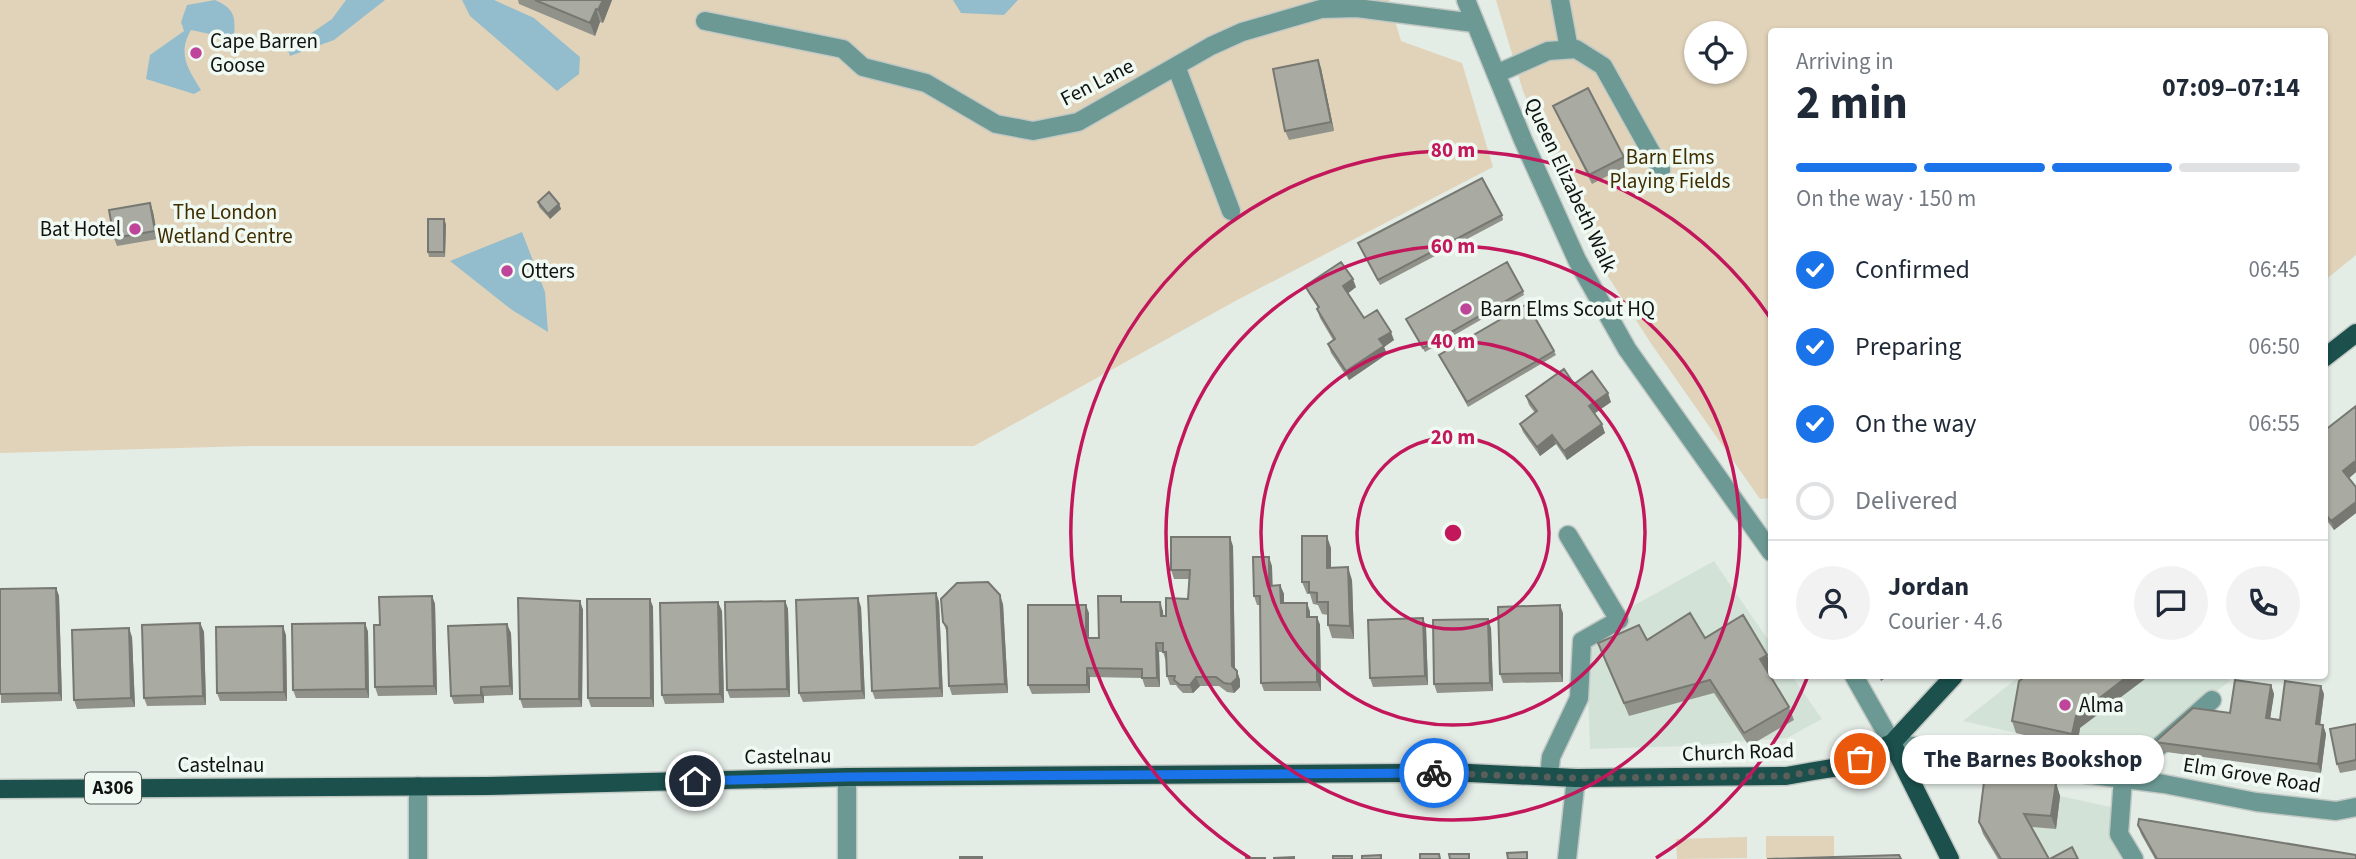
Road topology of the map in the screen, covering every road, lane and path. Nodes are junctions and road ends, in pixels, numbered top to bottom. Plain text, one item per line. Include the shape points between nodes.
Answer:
1 (1466, 0) edge
2 (1560, 0) edge
3 (705, 21) dead end
4 (1474, 23) junction
5 (1569, 49) junction
6 (1176, 66) junction
7 (1496, 74) junction
8 (1661, 170) dead end
9 (1231, 211) dead end
10 (2356, 333) edge
11 (2328, 355) edge
12 (1568, 535) dead end
13 (1768, 548) edge
14 (1856, 679) edge
15 (1951, 679) edge
16 (2212, 700) dead end
17 (1892, 743) junction
18 (1549, 776) junction
19 (847, 777) junction
20 (1576, 778) junction
21 (2123, 778) junction
22 (418, 786) junction
23 (0, 789) edge
24 (2356, 807) edge
25 (418, 859) edge
26 (847, 859) edge
27 (1567, 859) edge
28 (1950, 859) edge
29 (2134, 859) edge

1 - 4 street, Queen Elizabeth Walk
2 - 5 street
3 - 6 street, Fen Lane via 843,49 863,67 926,83 996,124 1033,131 1078,122
4 - 6 street, Fen Lane via 1357,8 1321,9 1242,32
4 - 7 street, Queen Elizabeth Walk
5 - 7 street via 1548,51
5 - 8 street via 1603,66
6 - 9 street
7 - 13 street, Queen Elizabeth Walk via 1577,260 1627,349
10 - 11 main road
12 - 18 street via 1619,620 1582,641 1579,698 1551,757
14 - 17 street
15 - 17 main road, A306
16 - 21 street
17 - 20 main road, Church Road / A306 via 1839,767 1786,776
17 - 21 street, Elm Grove Road
17 - 28 main road
18 - 19 main road, Castelnau / A306
18 - 20 main road, Castelnau / A306
19 - 22 main road, Castelnau / A306
19 - 26 street
20 - 27 street
21 - 24 street, Elm Grove Road via 2256,802 2336,811
21 - 29 street via 2119,834
22 - 23 main road, Castelnau / A306
22 - 25 street

